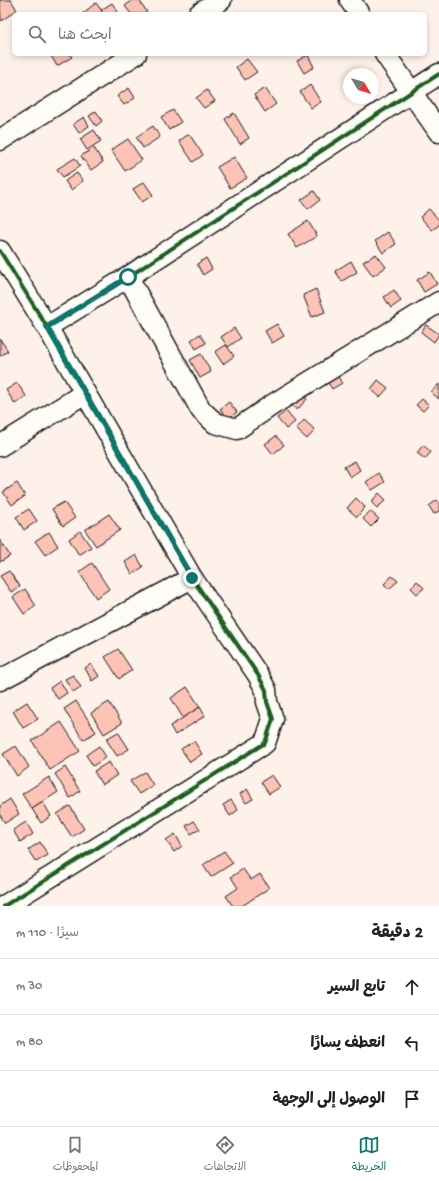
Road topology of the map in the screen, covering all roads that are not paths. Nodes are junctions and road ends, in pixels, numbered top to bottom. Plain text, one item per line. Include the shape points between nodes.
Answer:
1 (221, 0) edge
2 (350, 0) edge
3 (202, 12) edge
4 (358, 12) edge
5 (133, 56) edge
6 (386, 56) edge
7 (439, 74) edge
8 (410, 92) junction
9 (439, 132) edge
10 (0, 140) edge
11 (0, 251) edge
12 (128, 277) junction
13 (439, 302) edge
14 (47, 327) junction
15 (85, 393) junction
16 (0, 446) edge
17 (192, 578) junction
18 (0, 680) edge
19 (4, 906) edge

1 - 3 street
2 - 4 street
5 - 10 street
6 - 8 street
7 - 8 street
8 - 9 street
8 - 12 street
11 - 14 street
12 - 13 street via 201,410 216,423 237,429
12 - 14 street
14 - 15 street
15 - 16 street
15 - 17 street
17 - 18 street
17 - 19 street via 266,690 273,719 265,743

